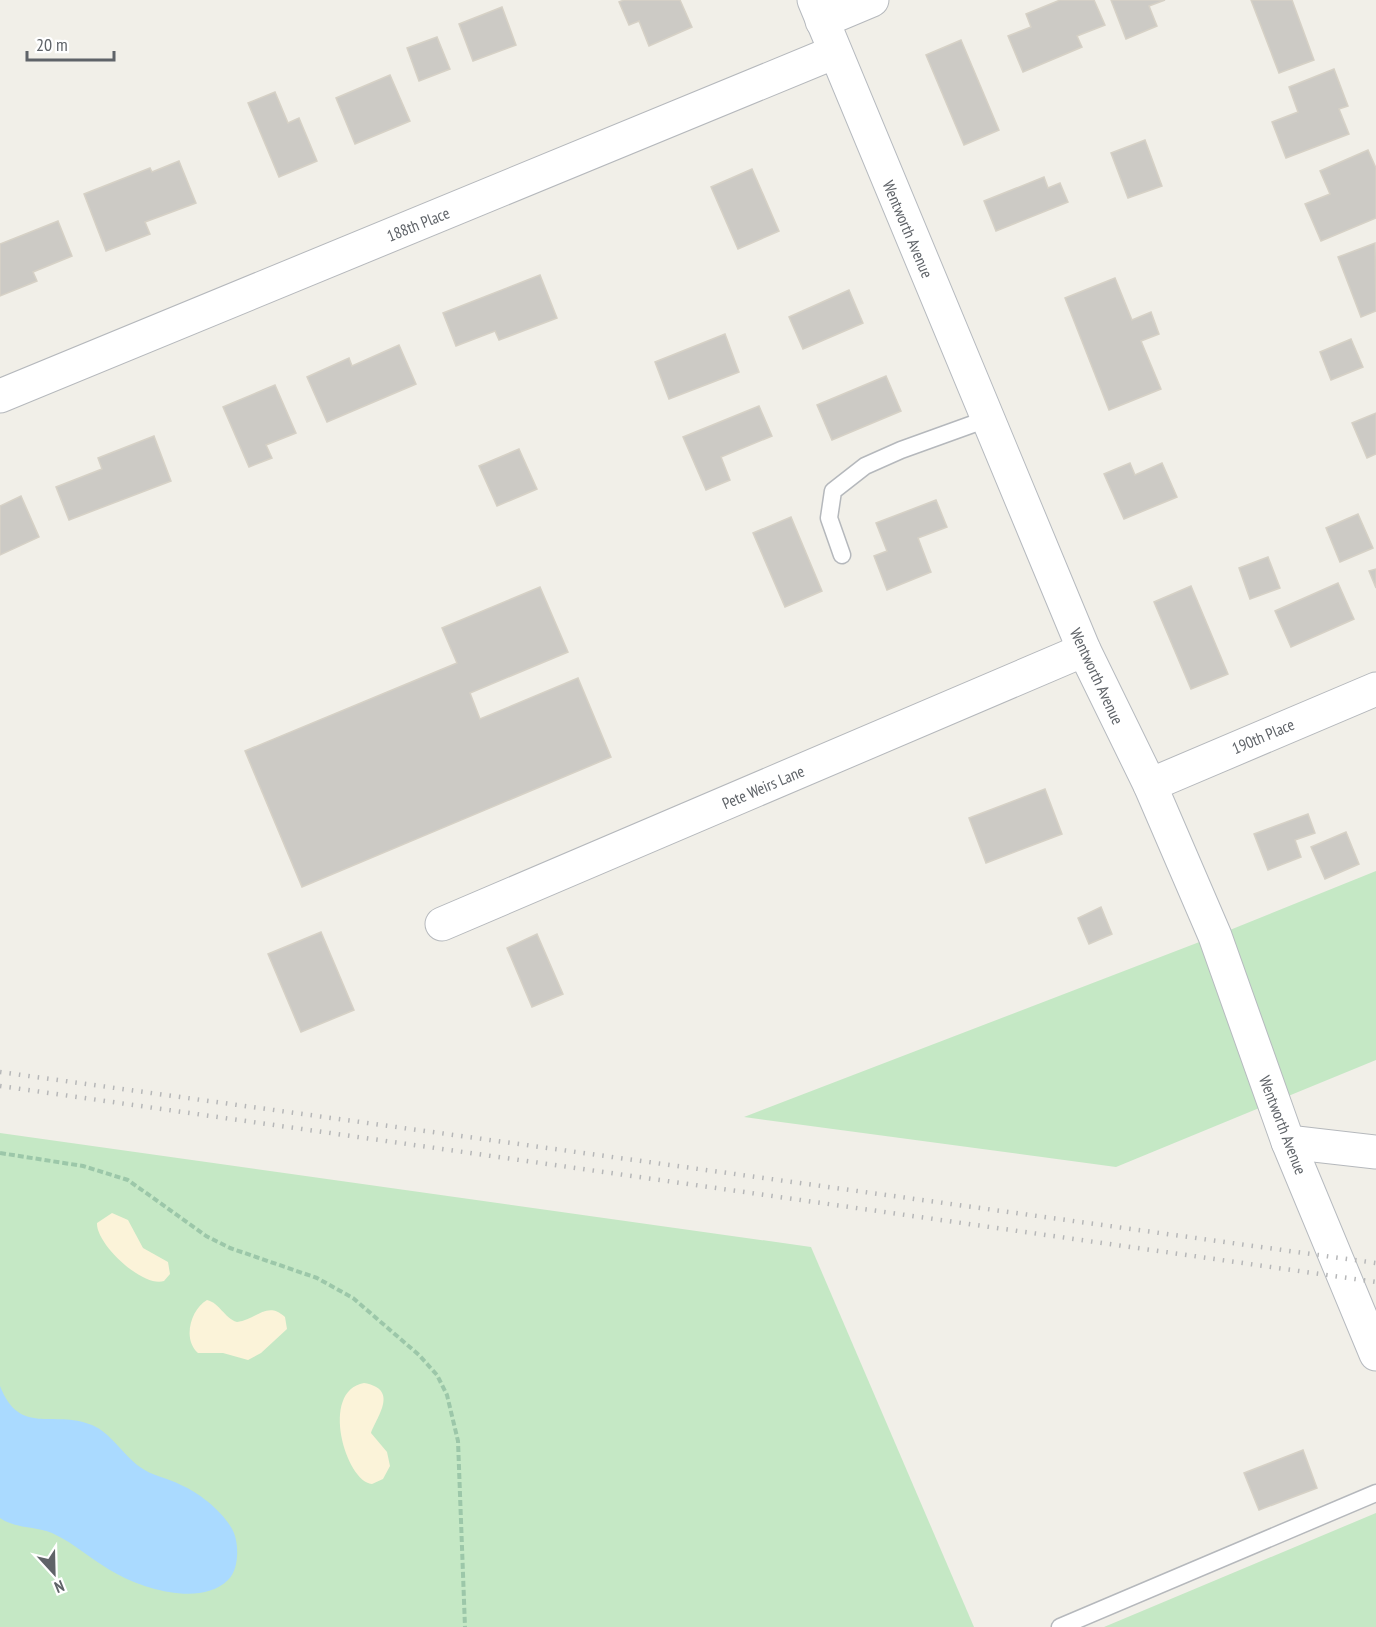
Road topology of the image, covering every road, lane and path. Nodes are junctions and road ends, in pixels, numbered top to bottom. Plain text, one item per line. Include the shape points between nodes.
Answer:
1 (872, 0) edge
2 (818, 10) edge
3 (835, 52) junction
4 (0, 396) edge
5 (987, 419) junction
6 (842, 555) dead end
7 (1084, 651) junction
8 (1376, 689) edge
9 (1150, 784) junction
10 (442, 924) dead end
11 (1288, 1142) junction
12 (1376, 1152) edge
13 (0, 1153) edge
14 (1376, 1354) edge
15 (1376, 1493) edge
16 (465, 1627) edge
17 (1060, 1627) edge

1 - 2 street
2 - 3 street, Wentworth Avenue
3 - 4 street, 188th Place
3 - 5 street, Wentworth Avenue
5 - 6 lane via 865,466 833,491 829,518
5 - 7 street, Wentworth Avenue
7 - 9 street, Wentworth Avenue
7 - 10 street, Pete Weirs Lane
8 - 9 street, 190th Place
9 - 11 street, Wentworth Avenue via 1215,936
11 - 12 street
11 - 14 street, Wentworth Avenue
13 - 16 path via 83,1166 128,1180 206,1236 317,1278 352,1298 419,1355 437,1375 447,1395 456,1431
15 - 17 lane

